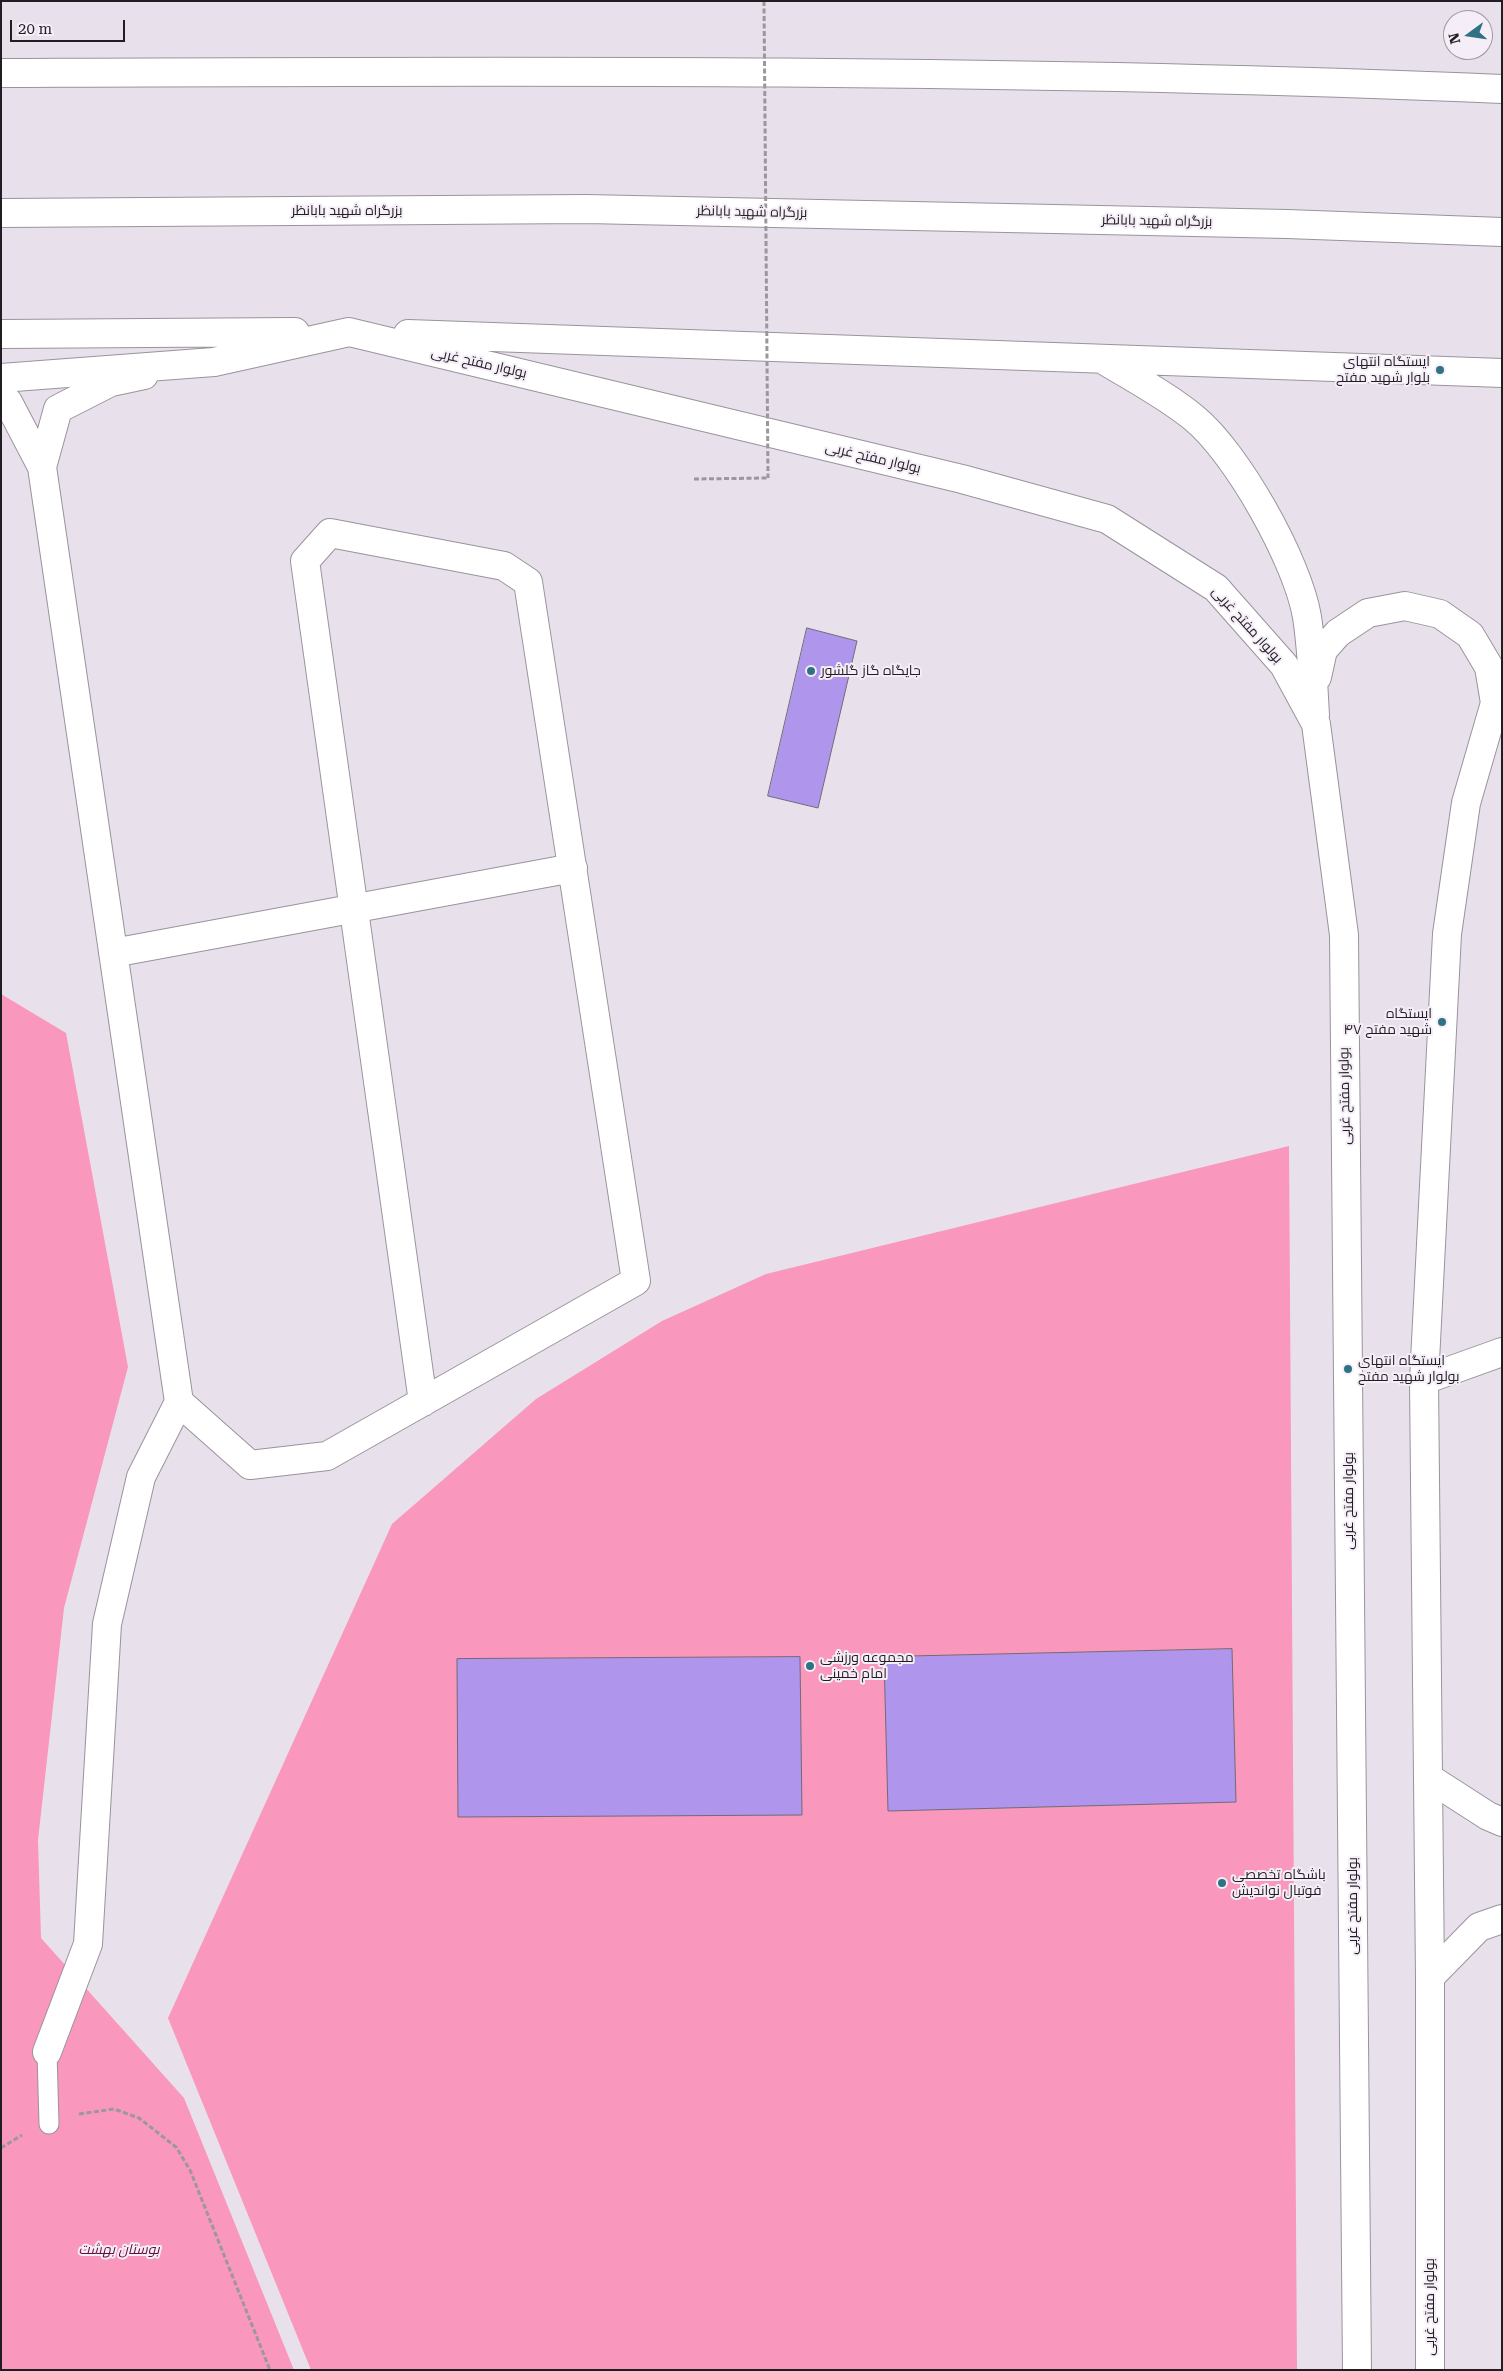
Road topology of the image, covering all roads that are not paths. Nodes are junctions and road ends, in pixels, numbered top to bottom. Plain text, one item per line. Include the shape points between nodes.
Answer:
1 (1, 73) edge
2 (1502, 90) edge
3 (1, 214) edge
4 (1502, 232) edge
5 (348, 332) junction
6 (1, 334) edge
7 (1101, 358) junction
8 (214, 362) junction
9 (1502, 374) edge
10 (1, 378) edge
11 (1, 400) edge
12 (42, 467) junction
13 (1498, 698) edge
14 (1316, 724) junction
15 (573, 868) junction
16 (353, 908) junction
17 (113, 953) junction
18 (1502, 1352) edge
19 (1424, 1380) junction
20 (179, 1402) junction
21 (423, 1402) junction
22 (1429, 1778) junction
23 (1502, 1822) edge
24 (1502, 1918) edge
25 (1430, 1977) junction
26 (47, 2052) joint
27 (49, 2124) road end
28 (1356, 2370) edge
29 (1430, 2370) edge

1 - 2 main road via 944,74 1289,80
3 - 4 main road, بزرگراه شهید بابانظر via 586,209 1287,224
5 - 6 main road
5 - 7 main road
5 - 8 main road
5 - 14 main road, بولوار مفتح غربی via 962,479 1107,519 1216,588 1284,665
7 - 9 main road
7 - 14 main road via 1196,419 1227,455 1261,506 1286,553 1307,616
8 - 10 main road
8 - 12 main road via 111,382 58,409
11 - 12 main road via 8,402
12 - 17 main road
13 - 14 main road via 1489,667 1470,635 1440,614 1405,606 1368,613 1338,633 1323,650 1318,667
13 - 19 main road, بولوار مفتح غربی via 1466,803 1447,934
14 - 28 main road, بولوار مفتح غربی via 1344,935
15 - 16 main road
15 - 16 main road via 528,582 504,566 330,533 305,560
15 - 21 main road via 636,1280
16 - 17 main road
16 - 21 main road
17 - 20 main road
18 - 19 main road
19 - 22 main road, بولوار مفتح غربی
20 - 21 main road via 250,1466 327,1456
20 - 26 main road via 141,1477 107,1624 88,1944
22 - 23 main road
22 - 25 main road, بولوار مفتح غربی
24 - 25 main road via 1479,1928
25 - 29 main road, بولوار مفتح غربی
26 - 27 lane

